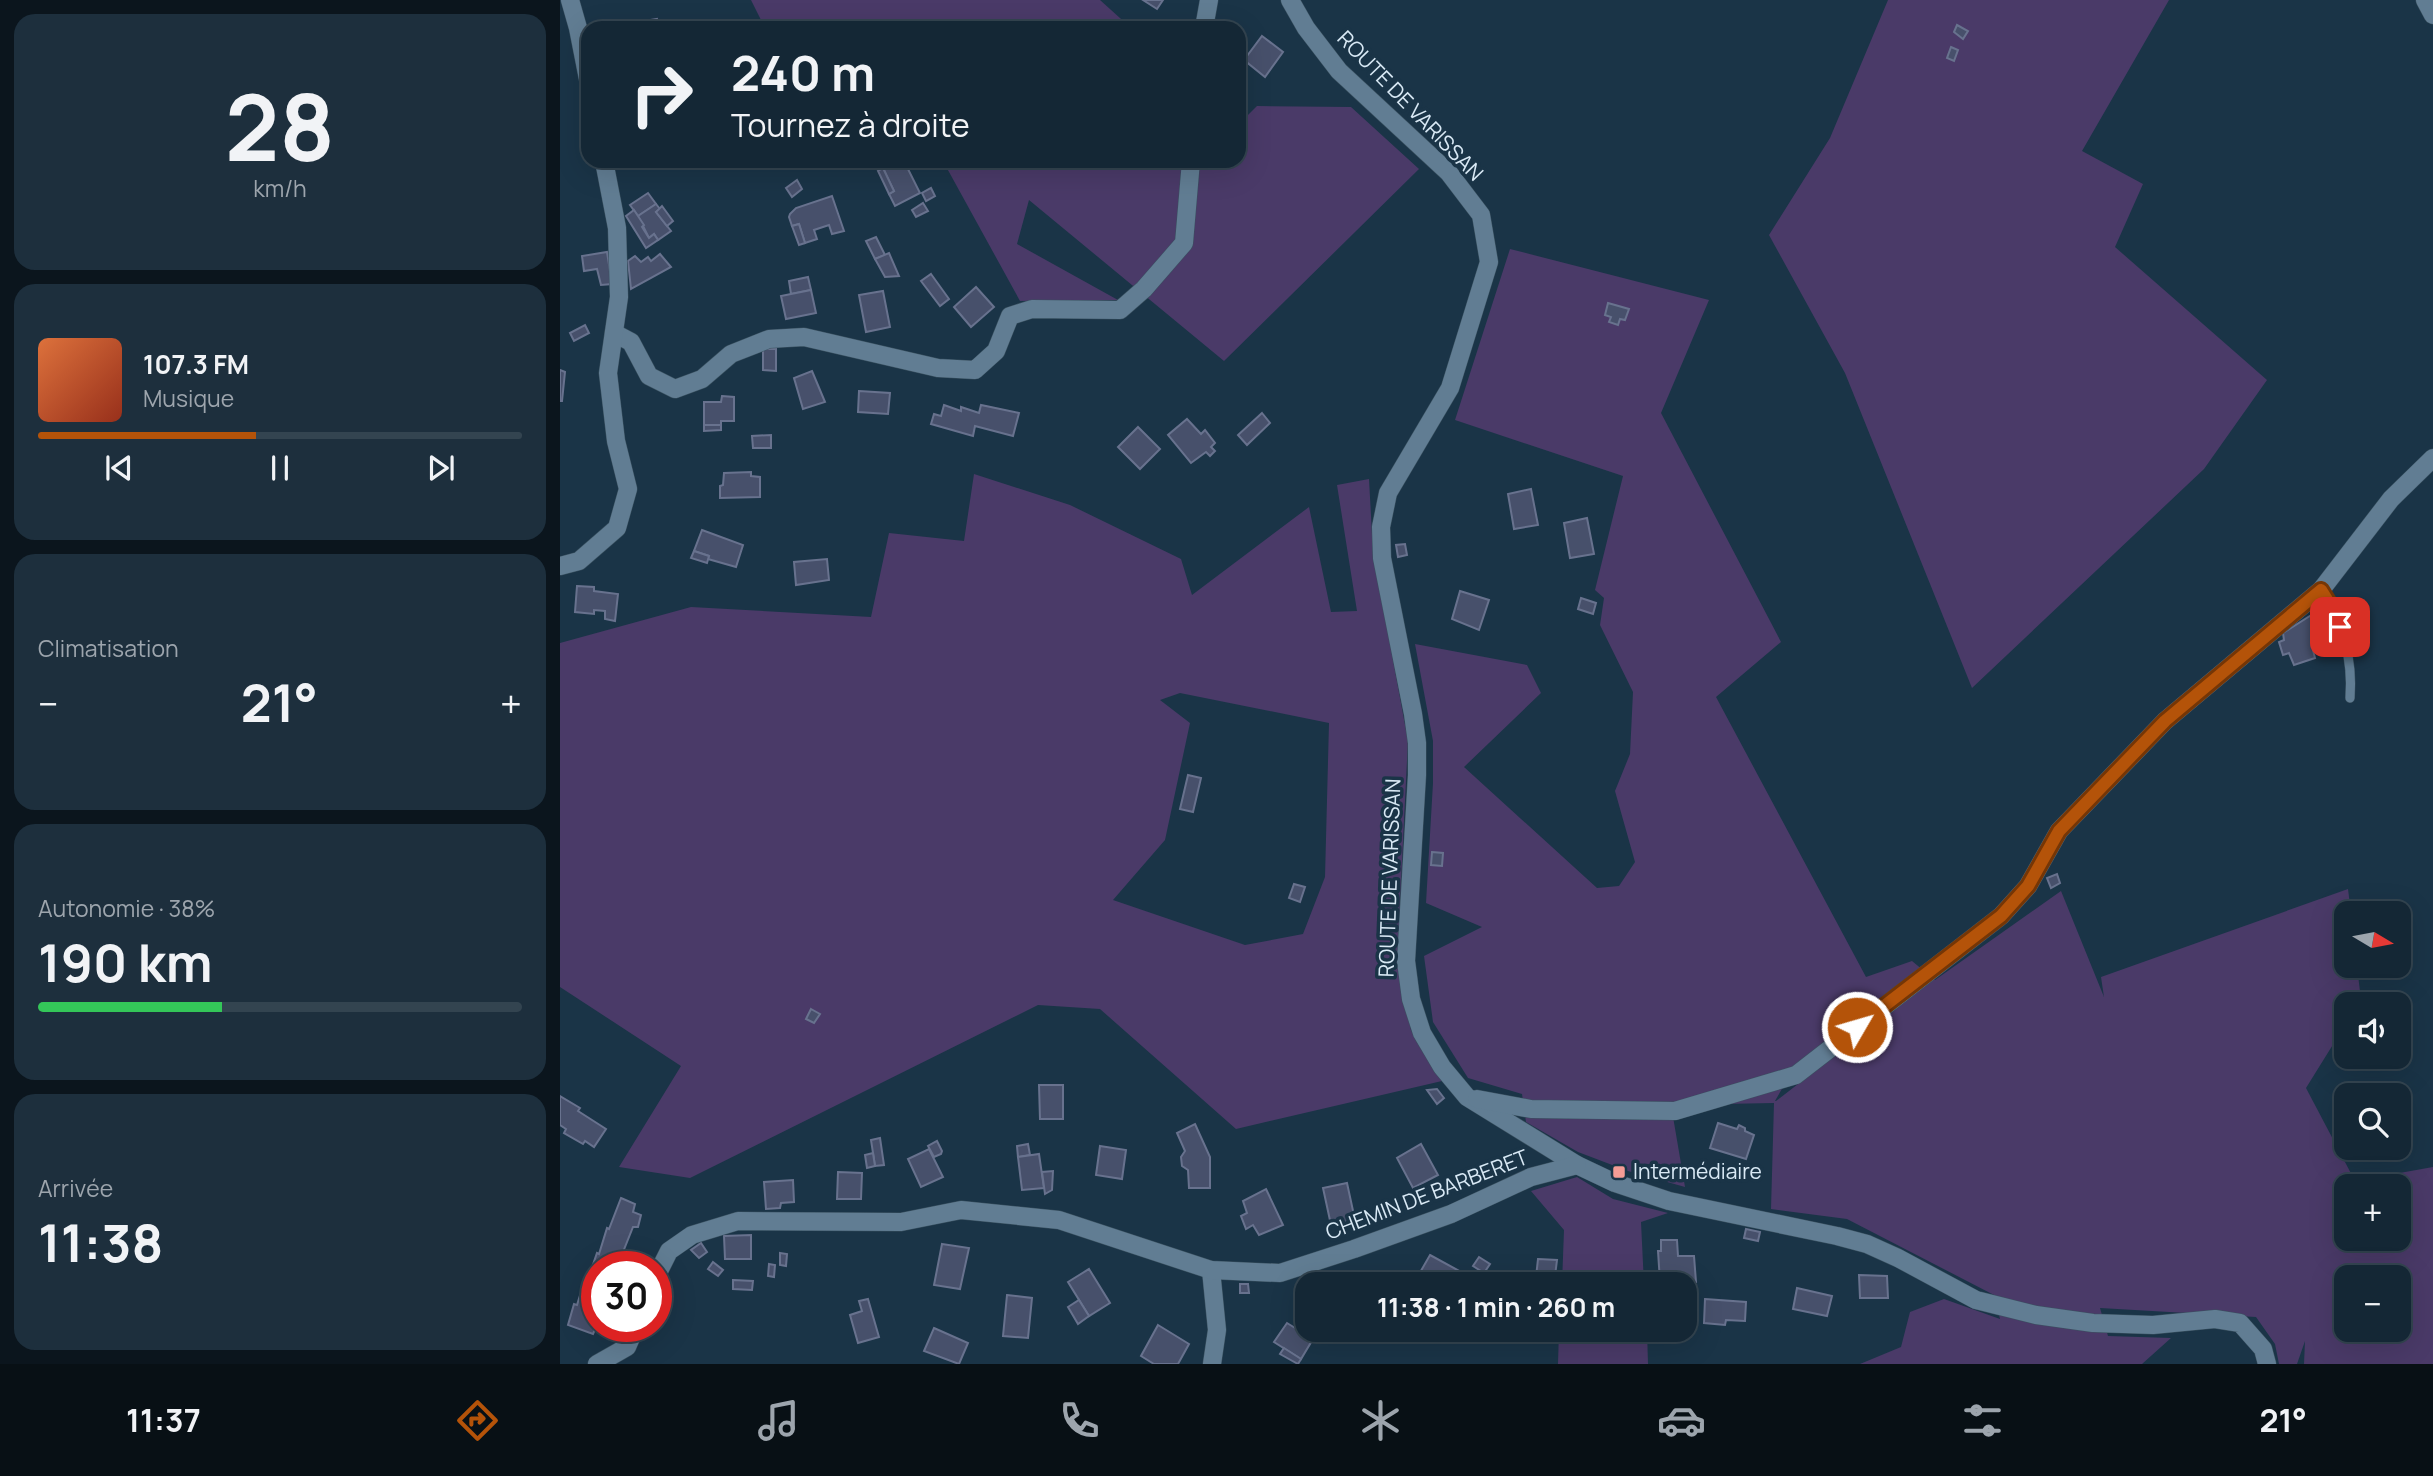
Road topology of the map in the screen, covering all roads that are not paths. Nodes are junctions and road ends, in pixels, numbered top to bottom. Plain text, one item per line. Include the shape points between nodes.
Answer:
1 (570, 0) edge
2 (1209, 0) edge
3 (1290, 0) edge
4 (2425, 0) edge
5 (2433, 15) edge
6 (1205, 21) edge
7 (581, 43) edge
8 (605, 168) edge
9 (1190, 168) edge
10 (614, 333) junction
11 (2433, 458) edge
12 (560, 566) edge
13 (2321, 590) junction
14 (2350, 698) dead end
15 (1466, 1097) junction
16 (1577, 1165) junction
17 (669, 1251) edge
18 (1211, 1270) junction
19 (629, 1342) edge
20 (597, 1364) edge
21 (1212, 1364) edge
22 (2267, 1364) edge

1 - 7 street
2 - 6 street
3 - 15 street, ROUTE DE VARISSAN via 1339,71 1449,173 1481,215 1489,262 1450,388 1388,493 1381,527 1382,558 1417,743 1406,961 1410,999 1422,1033
4 - 5 street
8 - 10 street via 617,229 619,298
9 - 10 street via 1184,243 1144,289 1120,310 1032,309 1010,316 996,351 975,370 938,369 804,337 769,339 731,354 702,379 675,389 649,376 631,342
10 - 12 street via 608,373 616,441 628,489 617,528 579,561
11 - 13 street via 2391,499
13 - 14 lane via 2346,642 2352,673
13 - 15 street via 2165,721 2059,831 2028,886 2001,916 1796,1075 1675,1111 1531,1109
15 - 16 street, ROUTE DE VARISSAN
16 - 18 street, CHEMIN DE BARBERET via 1531,1177 1451,1214 1280,1273
16 - 22 street, ROUTE DE VARISSAN via 1669,1201 1867,1244 1976,1300 2036,1315 2093,1323 2240,1323 2263,1349
17 - 18 street, CHEMIN DE BARBERET via 692,1235 738,1221 901,1222 961,1210 1059,1220
18 - 21 street via 1217,1330
19 - 20 street

